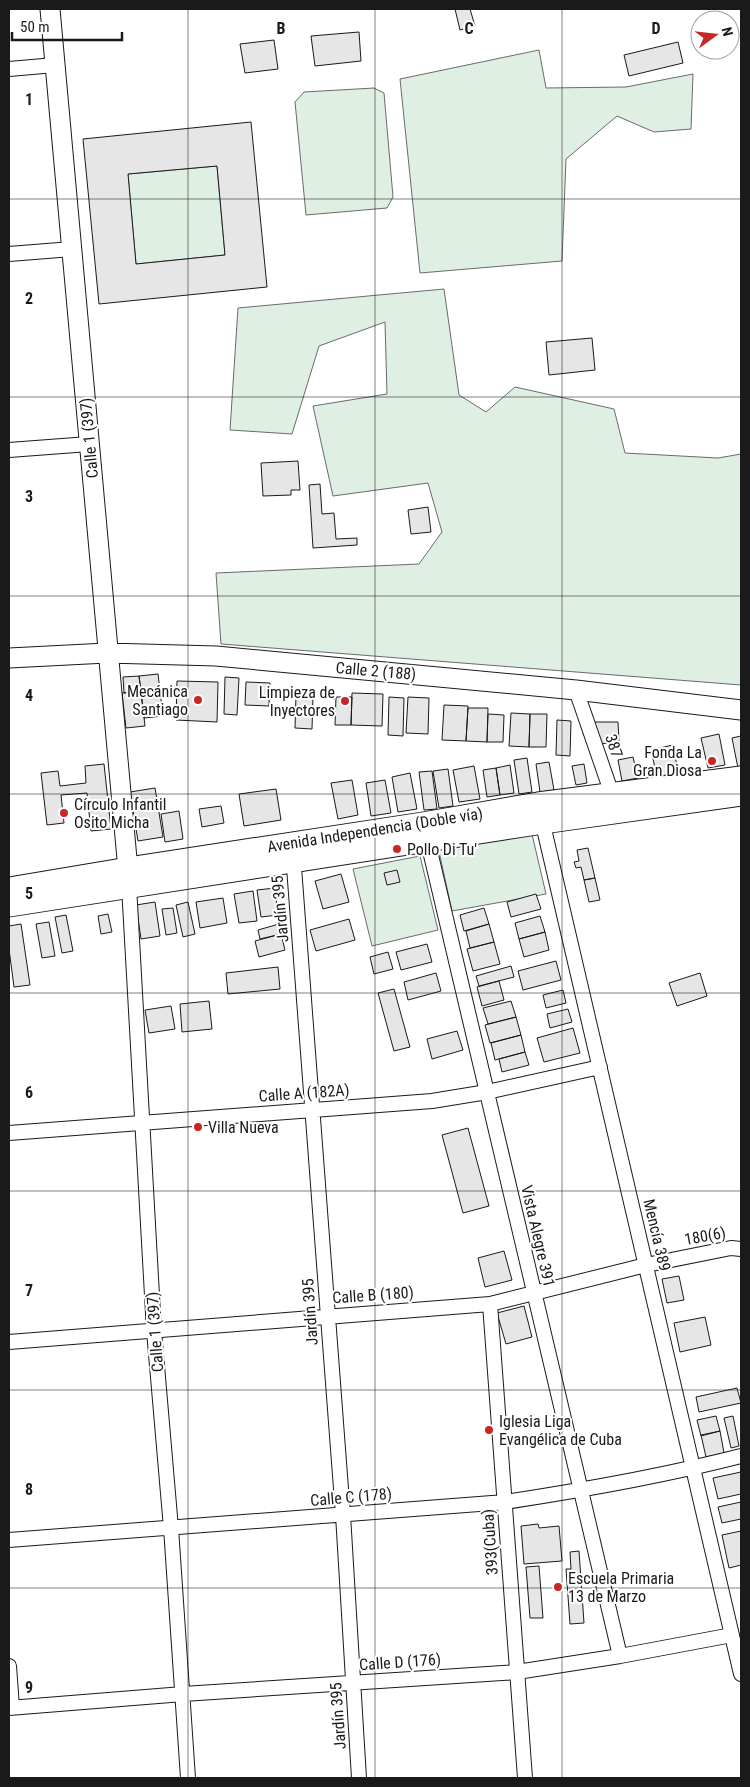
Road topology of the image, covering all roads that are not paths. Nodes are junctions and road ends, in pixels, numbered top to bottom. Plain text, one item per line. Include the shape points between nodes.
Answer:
1 (50, 9) edge
2 (55, 65) junction
3 (9, 69) edge
4 (72, 249) junction
5 (9, 254) edge
6 (89, 444) junction
7 (9, 450) edge
8 (107, 653) junction
9 (9, 658) edge
10 (576, 690) junction
11 (741, 710) edge
12 (741, 777) edge
13 (741, 795) edge
14 (615, 802) junction
15 (541, 813) junction
16 (425, 833) junction
17 (293, 853) junction
18 (128, 877) junction
19 (9, 888) edge
20 (9, 906) edge
21 (600, 1067) junction
22 (486, 1092) junction
23 (313, 1110) junction
24 (142, 1122) junction
25 (9, 1133) edge
26 (741, 1249) edge
27 (646, 1265) junction
28 (534, 1294) junction
29 (490, 1304) junction
30 (328, 1316) junction
31 (154, 1331) junction
32 (9, 1342) edge
33 (741, 1456) edge
34 (693, 1468) junction
35 (581, 1491) junction
36 (505, 1502) junction
37 (343, 1515) junction
38 (171, 1528) junction
39 (9, 1540) edge
40 (732, 1635) junction
41 (620, 1656) junction
42 (9, 1666) edge
43 (518, 1672) junction
44 (741, 1674) edge
45 (353, 1682) junction
46 (183, 1694) junction
47 (10, 1708) edge
48 (188, 1778) edge
49 (359, 1778) edge
50 (525, 1778) edge

1 - 2 street, Calle 1 (397)
2 - 3 street
2 - 4 street, Calle 1 (397)
4 - 5 street
4 - 6 street, Calle 1 (397)
6 - 7 street
6 - 8 street, Calle 1 (397)
8 - 9 street, Calle 2 (188)
8 - 10 street, Calle 2 (188) via 216,656
8 - 18 street, Calle 1 (397)
10 - 11 street, Calle 2 (188)
10 - 14 street, 387
12 - 14 main road, Avenida Independencia (Doble vía)
13 - 14 main road, Avenida Independencia (Doble vía)
14 - 15 main road, Avenida Independencia (Doble vía)
15 - 16 main road, Avenida Independencia (Doble vía)
15 - 21 street, Mencía 389
16 - 17 main road, Avenida Independencia (Doble vía)
16 - 22 street, Vista Alegre 391
17 - 18 main road, Avenida Independencia (Doble vía)
17 - 23 street, Jardín 395
18 - 19 main road, Avenida Independencia (Doble vía)
18 - 20 main road, Avenida Independencia (Doble vía)
18 - 24 street, Calle 1 (397)
21 - 22 street, Calle A (182A)
21 - 27 street, Mencía 389
22 - 23 street, Calle A (182A) via 432,1101
22 - 28 street, Vista Alegre 391
23 - 24 street, Calle A (182A)
23 - 30 street, Jardín 395
24 - 25 street, Calle A (182A)
24 - 31 street, Calle 1 (397)
26 - 27 street, 180(6) via 731,1248
27 - 28 street, Calle B (180)
27 - 34 street, Mencía 389
28 - 29 street, Calle B (180)
28 - 35 street, Vista Alegre 391
29 - 30 street, Calle B (180)
29 - 36 street, 393(Cuba)
30 - 31 street, Calle B (180)
30 - 37 street, Jardín 395
31 - 32 street, Calle B (180)
31 - 38 street, Calle 1 (397)
33 - 34 street, Calle C (178)
34 - 35 street, Calle C (178)
34 - 40 street, Mencía 389
35 - 36 street, Calle C (178)
35 - 41 street, Vista Alegre 391
36 - 37 street, Calle C (178)
36 - 43 street, 393(Cuba)
37 - 38 street, Calle C (178)
37 - 45 street, Jardín 395
38 - 39 street, Calle C (178)
38 - 46 street, Calle 1 (397)
40 - 41 street, Calle D (176)
40 - 44 street, Mencía 389
41 - 43 street, Calle D (176)
42 - 47 street
43 - 45 street, Calle D (176)
43 - 50 street, 393(Cuba)
45 - 46 street, Calle D (176)
45 - 49 street, Jardín 395
46 - 47 street, Calle D (176)
46 - 48 street, Calle 1 (397)

